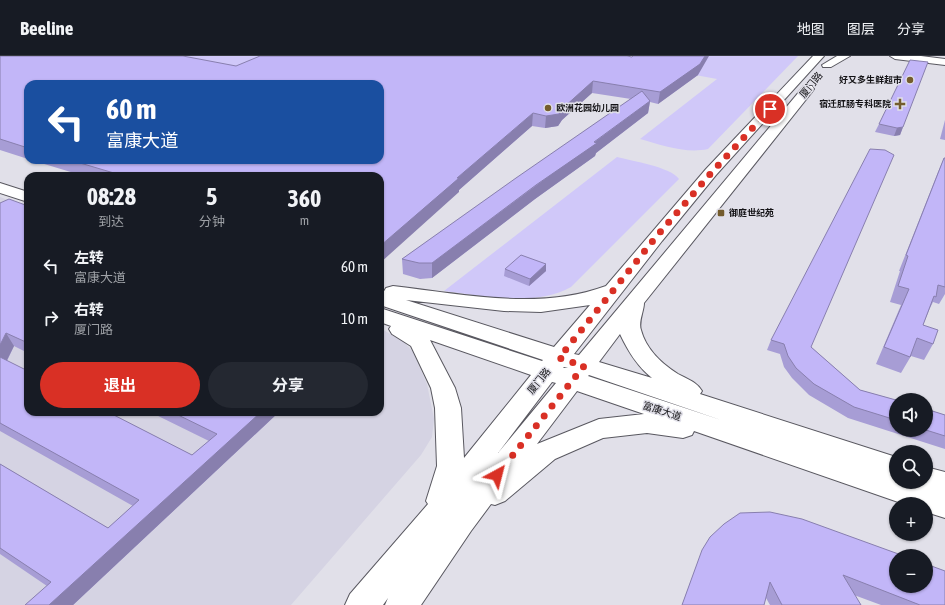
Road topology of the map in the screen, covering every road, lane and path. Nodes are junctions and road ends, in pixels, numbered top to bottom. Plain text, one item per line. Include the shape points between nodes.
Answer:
1 (895, 56) edge
2 (911, 56) edge
3 (914, 56) edge
4 (825, 59) edge
5 (932, 60) junction
6 (945, 61) edge
7 (0, 174) edge
8 (24, 183) edge
9 (0, 188) edge
10 (24, 196) edge
11 (613, 290) junction
12 (384, 291) edge
13 (384, 300) edge
14 (634, 302) junction
15 (384, 316) edge
16 (384, 322) edge
17 (553, 365) junction
18 (578, 373) junction
19 (748, 429) junction
20 (889, 466) edge
21 (933, 480) edge
22 (945, 484) edge
23 (945, 506) edge
24 (449, 518) junction
25 (362, 605) edge
26 (402, 605) edge

1 - 5 street
2 - 5 street
3 - 5 street
4 - 11 street, 厦门路 via 712,172
4 - 14 street, 厦门路
5 - 6 street
7 - 8 street
9 - 10 street
11 - 12 street via 592,298 541,306 490,304
11 - 17 street, 厦门路
13 - 17 street, 富康大道
14 - 18 street, 厦门路
14 - 19 street via 628,329 650,365
15 - 17 street, 富康大道
16 - 24 street via 420,341 443,388 448,408 451,466
17 - 18 street, 富康大道
17 - 24 street, 厦门路
18 - 19 street, 富康大道
18 - 24 street, 厦门路
19 - 20 street, 富康大道
19 - 23 street, 富康大道
19 - 24 street via 647,423 599,429 545,452
21 - 22 street
24 - 25 street, 厦门路
24 - 26 street, 厦门路

